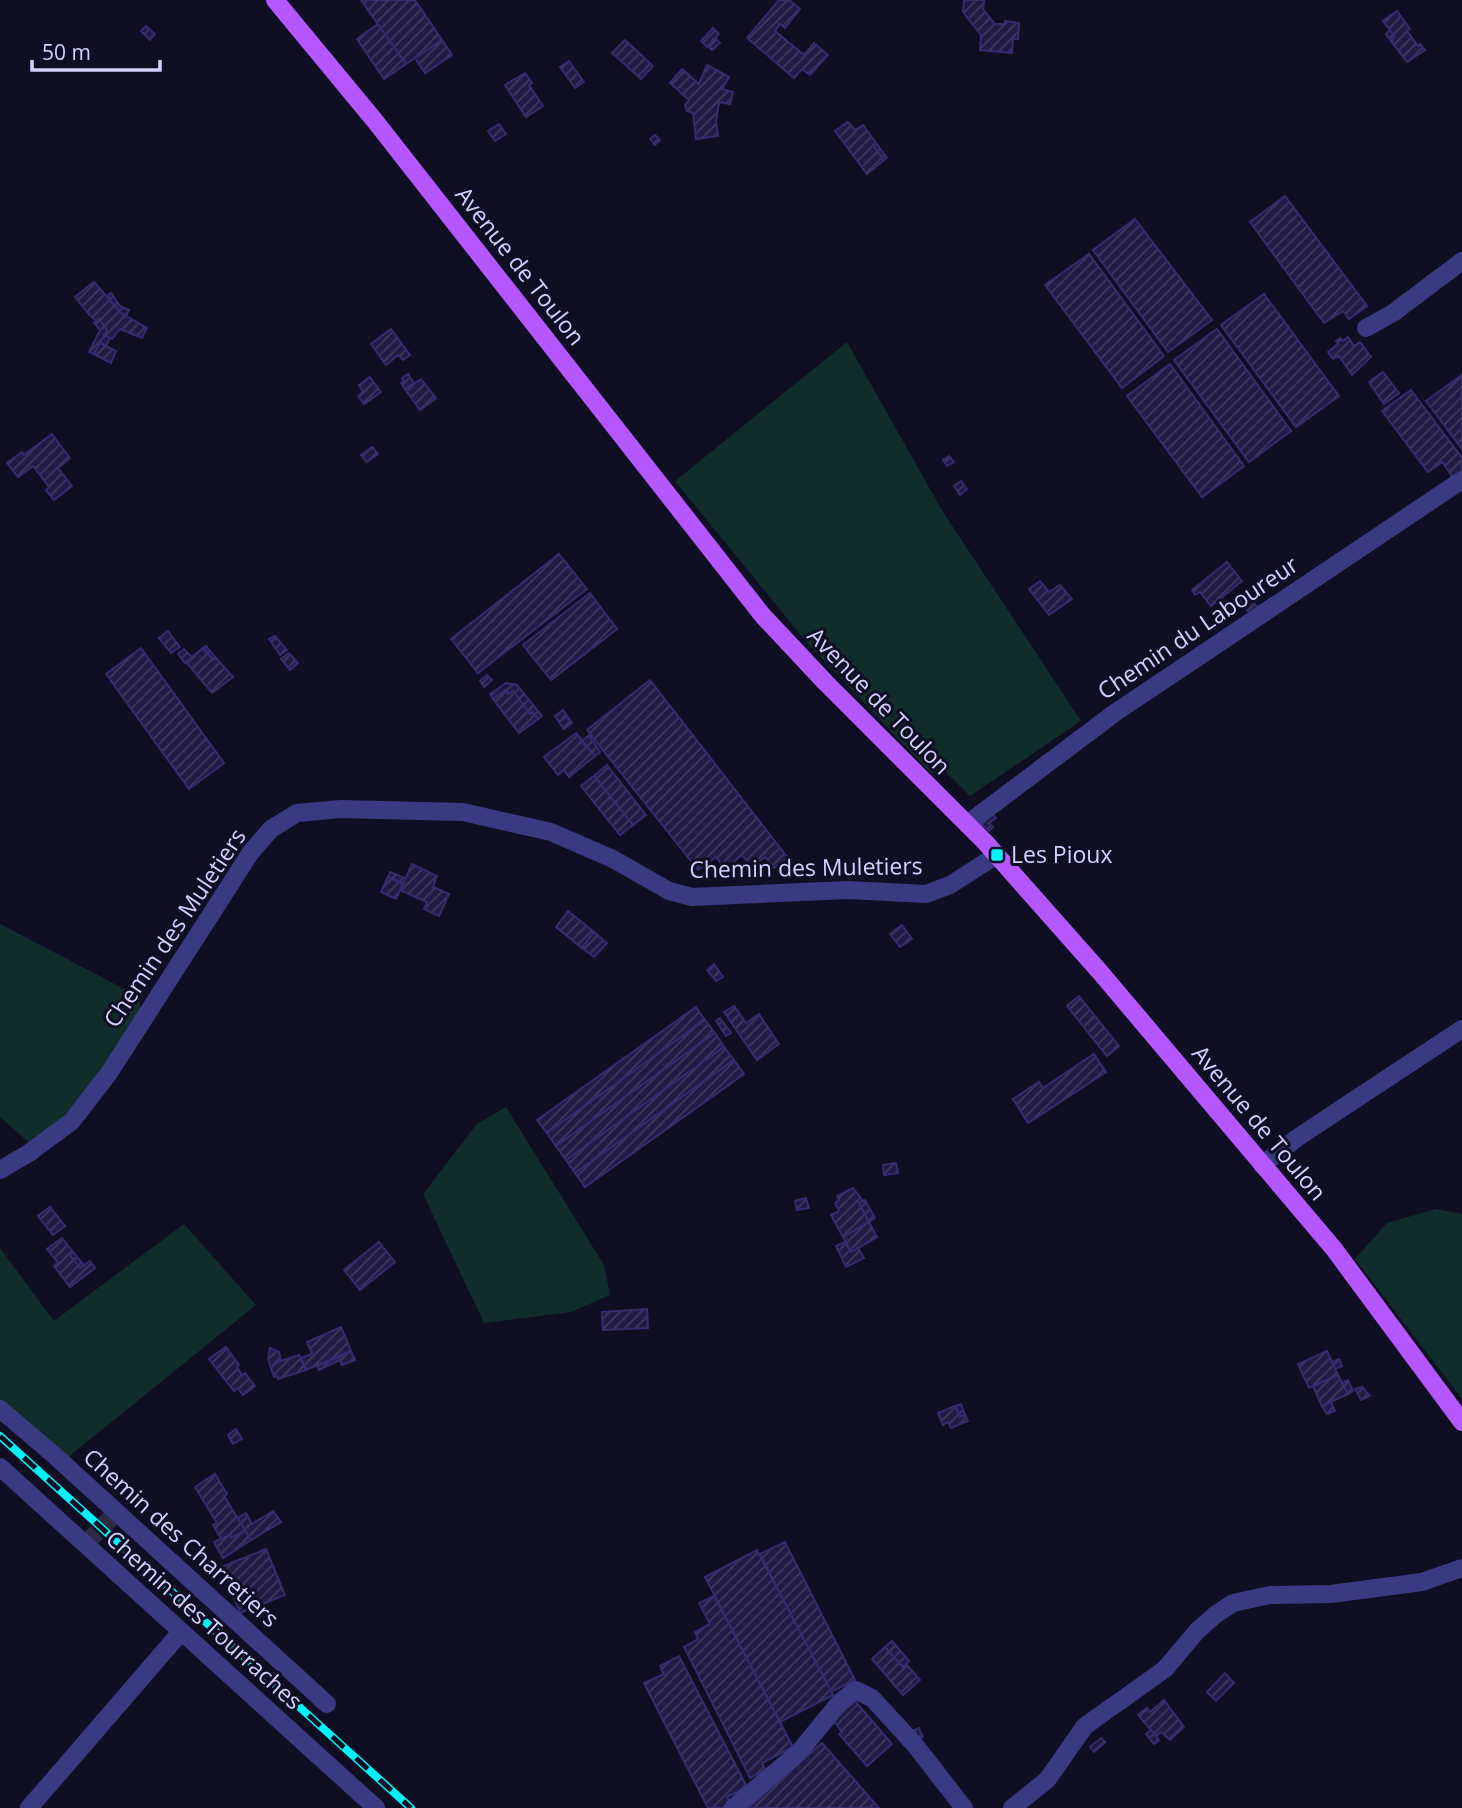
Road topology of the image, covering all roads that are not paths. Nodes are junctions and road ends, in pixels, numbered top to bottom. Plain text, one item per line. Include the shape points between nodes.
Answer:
1 (275, 0) edge
2 (1462, 261) edge
3 (1366, 328) dead end
4 (1462, 480) edge
5 (967, 824) junction
6 (997, 855) junction
7 (1462, 1029) edge
8 (1262, 1165) junction
9 (0, 1170) edge
10 (0, 1409) edge
11 (1462, 1422) edge
12 (0, 1467) edge
13 (1462, 1568) edge
14 (181, 1632) junction
15 (327, 1704) dead end
16 (29, 1808) edge
17 (376, 1808) edge
18 (733, 1808) edge
19 (964, 1808) edge
20 (1012, 1808) edge

1 - 5 main road, Avenue de Toulon via 763,616
2 - 3 street
4 - 5 street, Chemin du Laboureur via 1116,712
5 - 6 main road, Avenue de Toulon
6 - 8 main road, Avenue de Toulon
6 - 9 street, Chemin des Muletiers via 950,885 926,894 848,890 692,897 669,891 613,859 551,832 463,811 341,808 297,813 271,829 251,852 109,1073 72,1121
7 - 8 street
8 - 11 main road, Avenue de Toulon via 1334,1249
10 - 15 street, Chemin des Charretiers
12 - 14 street, Chemin des Tourraches
13 - 20 street via 1422,1582 1331,1594 1270,1595 1233,1603 1197,1631 1165,1669 1085,1727 1047,1780
14 - 16 street
14 - 17 street, Chemin des Tourraches
18 - 19 street via 799,1752 855,1690 872,1698

